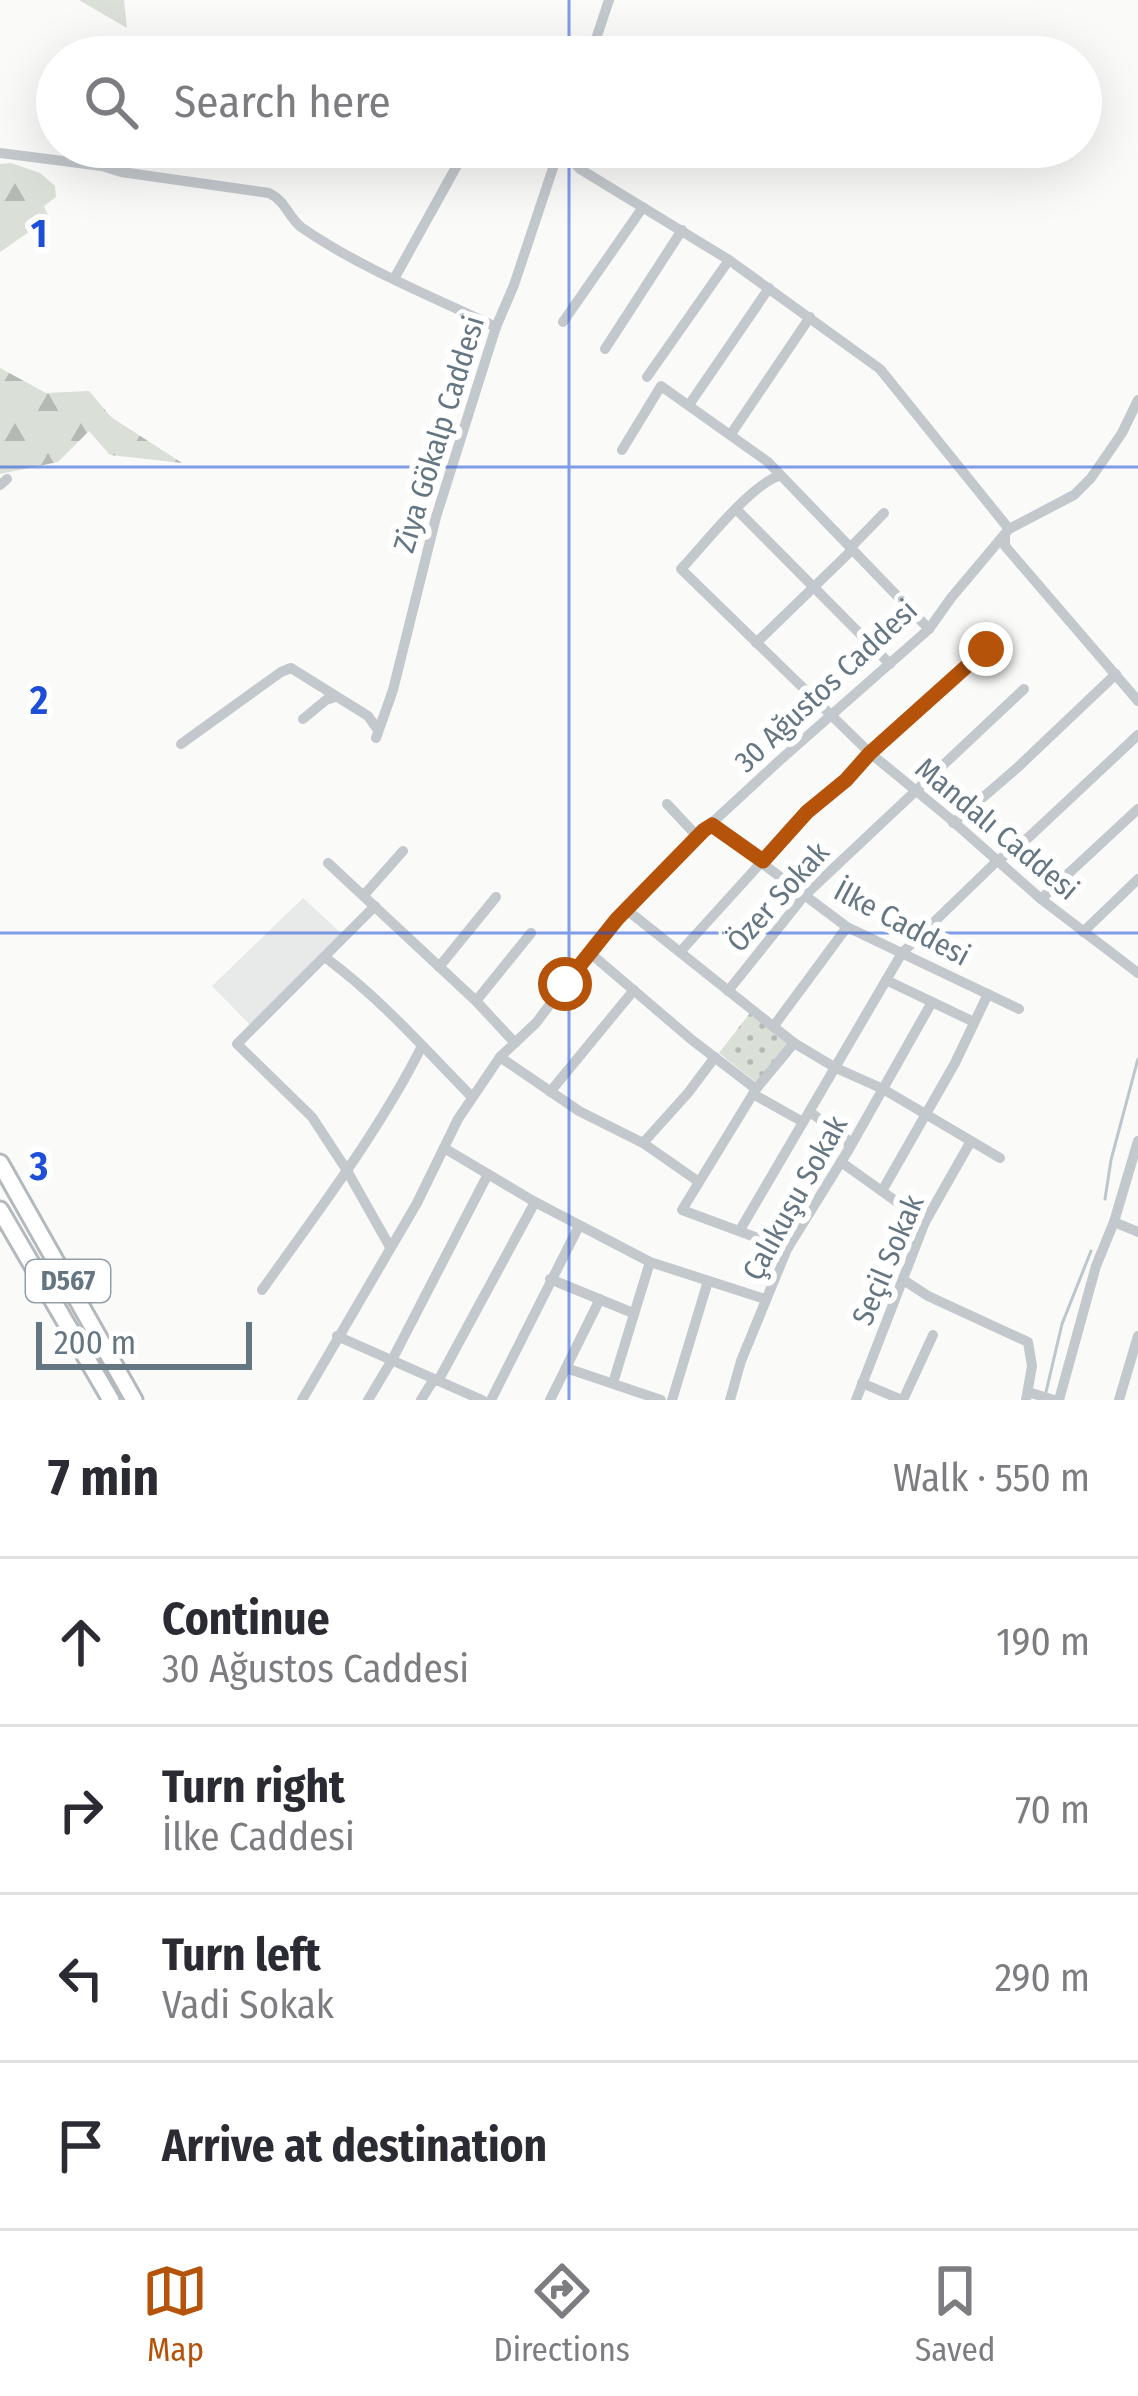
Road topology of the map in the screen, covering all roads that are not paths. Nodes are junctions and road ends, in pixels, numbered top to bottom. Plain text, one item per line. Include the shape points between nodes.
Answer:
1 (609, 0) edge
2 (597, 36) edge
3 (0, 153) edge
4 (36, 158) edge
5 (98, 168) edge
6 (456, 168) edge
7 (553, 168) edge
8 (579, 168) edge
9 (644, 207) junction
10 (682, 230) junction
11 (729, 260) junction
12 (394, 279) junction
13 (769, 288) junction
14 (810, 317) junction
15 (563, 322) dead end
16 (496, 327) junction
17 (605, 349) dead end
18 (647, 376) dead end
19 (1138, 400) edge
20 (689, 405) junction
21 (731, 434) junction
22 (622, 450) dead end
23 (779, 476) junction
24 (737, 510) junction
25 (884, 513) dead end
26 (1007, 532) junction
27 (851, 549) junction
28 (815, 587) junction
29 (929, 629) junction
30 (756, 643) junction
31 (986, 649) dead end
32 (890, 664) junction
33 (1116, 674) junction
34 (1024, 689) dead end
35 (335, 698) junction
36 (1138, 700) edge
37 (832, 715) junction
38 (303, 719) dead end
39 (1138, 735) edge
40 (181, 744) dead end
41 (870, 753) junction
42 (916, 790) junction
43 (667, 803) dead end
44 (1138, 809) edge
45 (953, 823) junction
46 (712, 825) junction
47 (697, 836) junction
48 (403, 851) dead end
49 (763, 861) junction
50 (995, 862) junction
51 (328, 863) dead end
52 (1138, 879) edge
53 (364, 895) junction
54 (804, 896) junction
55 (496, 897) dead end
56 (1041, 899) junction
57 (375, 906) junction
58 (627, 910) junction
59 (847, 928) junction
60 (1083, 932) junction
61 (532, 933) dead end
62 (590, 952) junction
63 (680, 952) junction
64 (902, 953) junction
65 (326, 958) junction
66 (1135, 965) edge
67 (439, 967) junction
68 (886, 980) junction
69 (634, 990) junction
70 (728, 991) junction
71 (988, 994) junction
72 (476, 1001) junction
73 (932, 1002) junction
74 (1019, 1009) dead end
75 (974, 1022) junction
76 (773, 1027) junction
77 (514, 1043) junction
78 (794, 1043) junction
79 (422, 1046) junction
80 (500, 1057) junction
81 (715, 1057) junction
82 (836, 1068) junction
83 (884, 1089) junction
84 (755, 1091) junction
85 (550, 1092) junction
86 (471, 1096) junction
87 (807, 1117) junction
88 (926, 1117) junction
89 (1138, 1141) edge
90 (970, 1142) junction
91 (643, 1143) junction
92 (444, 1148) junction
93 (849, 1149) junction
94 (1000, 1158) dead end
95 (841, 1162) junction
96 (0, 1163) edge
97 (346, 1169) junction
98 (488, 1174) junction
99 (699, 1182) junction
100 (882, 1191) junction
101 (535, 1202) junction
102 (0, 1210) edge
103 (925, 1222) junction
104 (1114, 1222) junction
105 (579, 1226) junction
106 (740, 1230) junction
107 (1138, 1232) edge
108 (390, 1247) junction
109 (787, 1250) junction
110 (650, 1262) junction
111 (550, 1279) junction
112 (902, 1279) junction
113 (708, 1281) junction
114 (262, 1290) dead end
115 (599, 1299) junction
116 (765, 1299) junction
117 (633, 1313) junction
118 (933, 1335) dead end
119 (337, 1336) junction
120 (1138, 1336) edge
121 (392, 1360) junction
122 (566, 1368) junction
123 (436, 1380) junction
124 (613, 1383) junction
125 (862, 1383) junction
126 (1027, 1396) edge
127 (111, 1400) edge
128 (134, 1400) edge
129 (302, 1400) edge
130 (368, 1400) edge
131 (422, 1400) edge
132 (482, 1400) edge
133 (550, 1400) edge
134 (661, 1400) edge
135 (671, 1400) edge
136 (730, 1400) edge
137 (856, 1400) edge
138 (902, 1400) edge
139 (1057, 1400) edge
140 (1119, 1400) edge

1 - 2 street
3 - 4 street
5 - 12 street via 269,194 296,224
6 - 12 street
7 - 16 street, Ziya Gökalp Caddesi
8 - 9 street
9 - 10 street
9 - 15 street
10 - 11 street
10 - 17 street
11 - 13 street
11 - 18 street
12 - 16 street
13 - 14 street
13 - 20 street
14 - 21 street
14 - 26 street via 880,369
16 - 35 street, Ziya Gökalp Caddesi via 377,734 368,716
19 - 26 street via 1091,478
20 - 21 street
20 - 22 street via 661,386
21 - 23 street
23 - 24 street
23 - 27 street
24 - 28 street
24 - 30 street, Mandalı Caddesi via 681,569
25 - 27 street
26 - 29 street, 30 Ağustos Caddesi
26 - 33 street via 1005,546
27 - 28 street
27 - 29 street
28 - 30 street
28 - 32 street
29 - 32 street, 30 Ağustos Caddesi
30 - 37 street, Mandalı Caddesi
31 - 41 street
32 - 37 street, 30 Ağustos Caddesi
33 - 36 street
33 - 45 street
34 - 42 street, Özer Sokak
35 - 38 street
35 - 40 street via 291,668
37 - 41 street, Mandalı Caddesi
37 - 46 street, 30 Ağustos Caddesi
39 - 50 street
41 - 42 street, Mandalı Caddesi
41 - 49 street
42 - 45 street, Mandalı Caddesi
42 - 54 street, Özer Sokak
43 - 47 street
44 - 56 street
45 - 50 street, Mandalı Caddesi
46 - 47 street, 30 Ağustos Caddesi
46 - 49 street, İlke Caddesi
47 - 58 street, 30 Ağustos Caddesi
48 - 53 street
49 - 54 street, İlke Caddesi
49 - 63 street
50 - 56 street, Mandalı Caddesi
50 - 64 street
51 - 53 street
52 - 60 street
53 - 57 street
54 - 59 street, İlke Caddesi
54 - 70 street, Özer Sokak
55 - 67 street
56 - 60 street, Mandalı Caddesi
57 - 65 street
57 - 67 street
58 - 62 street, 30 Ağustos Caddesi
58 - 63 street
59 - 64 street, İlke Caddesi
59 - 76 street
60 - 66 street, Mandalı Caddesi
61 - 72 street
62 - 69 street
62 - 77 street, 30 Ağustos Caddesi
63 - 70 street
64 - 68 street
64 - 71 street, İlke Caddesi
65 - 79 street
65 - 97 street via 237,1044 312,1117
67 - 72 street
68 - 73 street
68 - 82 street
69 - 81 street
69 - 85 street
70 - 76 street
71 - 74 street, İlke Caddesi
71 - 75 street
72 - 77 street
73 - 75 street
73 - 83 street, Çalıkuşu Sokak
75 - 88 street
76 - 78 street
77 - 80 street, 30 Ağustos Caddesi
78 - 82 street
78 - 84 street
79 - 86 street
79 - 97 street
80 - 85 street
80 - 86 street, 30 Ağustos Caddesi
81 - 84 street
81 - 91 street
82 - 83 street
82 - 87 street
83 - 88 street
83 - 93 street, Çalıkuşu Sokak
84 - 87 street
84 - 99 street
85 - 91 street
86 - 92 street, 30 Ağustos Caddesi
87 - 93 street via 842,1135
87 - 106 street
88 - 90 street
88 - 100 street
89 - 104 street
90 - 94 street
90 - 103 street, Seçil Sokak
91 - 99 street
92 - 98 street
92 - 108 street, 30 Ağustos Caddesi
93 - 95 street, Çalıkuşu Sokak
95 - 100 street
95 - 109 street, Çalıkuşu Sokak
96 - 128 highway, D567
97 - 108 street
97 - 114 street
98 - 101 street
98 - 121 street
99 - 106 street via 682,1210
100 - 103 street
101 - 105 street
101 - 123 street
102 - 127 highway, D567
103 - 112 street, Seçil Sokak
104 - 107 street
104 - 139 street
105 - 110 street
105 - 111 street
106 - 109 street
108 - 119 street, 30 Ağustos Caddesi
109 - 116 street, Çalıkuşu Sokak
110 - 113 street
110 - 117 street
111 - 115 street
111 - 132 street
112 - 125 street, Seçil Sokak
112 - 126 street via 1020,1336 1030,1346
113 - 116 street
113 - 135 street
115 - 117 street
115 - 122 street
116 - 136 street, Çalıkuşu Sokak
117 - 124 street
118 - 138 street
119 - 121 street
119 - 129 street, 30 Ağustos Caddesi
120 - 140 street
121 - 123 street
121 - 130 street
122 - 124 street
122 - 133 street
123 - 131 street
123 - 132 street
124 - 134 street
125 - 137 street, Seçil Sokak
125 - 138 street
126 - 139 street

